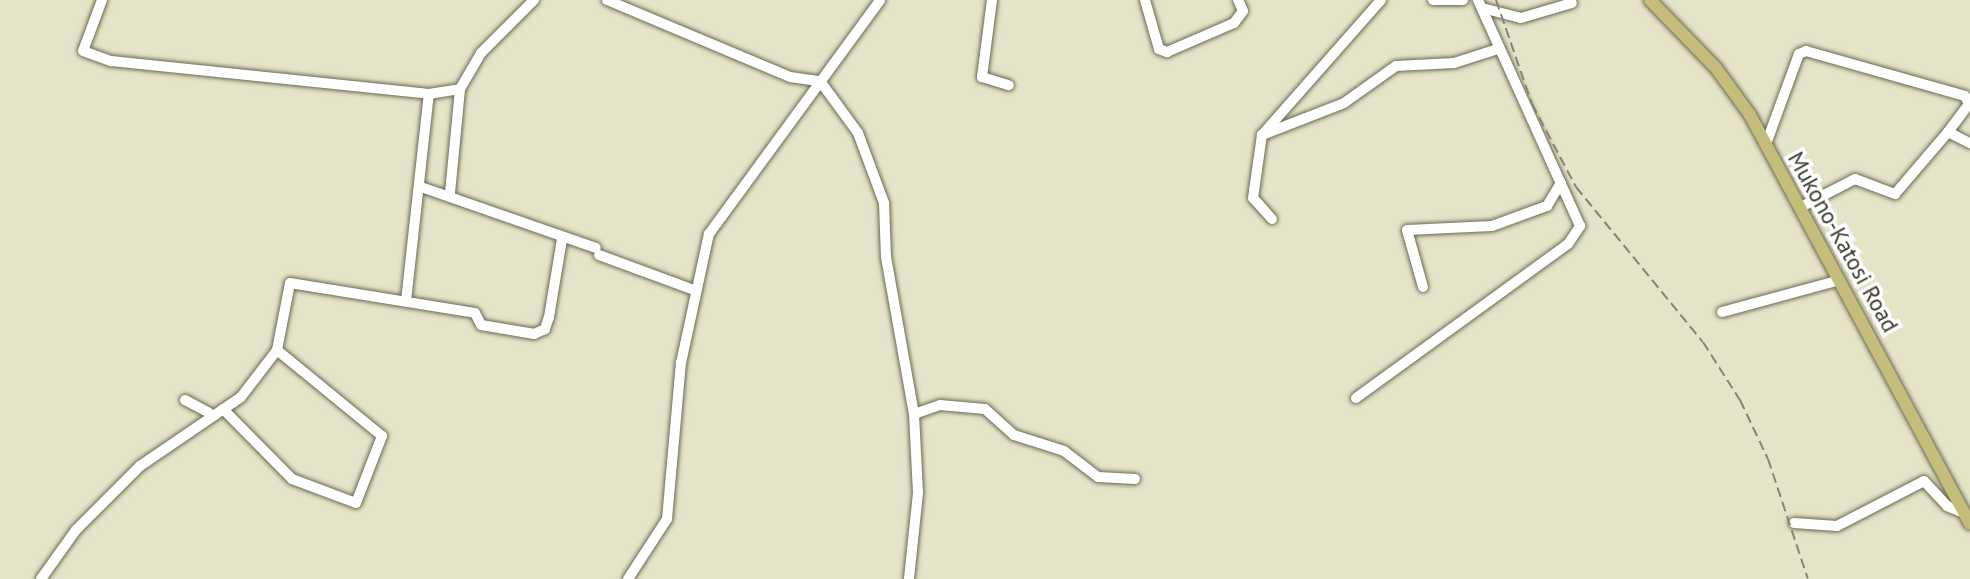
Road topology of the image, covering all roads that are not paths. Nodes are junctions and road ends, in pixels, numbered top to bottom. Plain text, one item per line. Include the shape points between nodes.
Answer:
1 (102, 0) edge
2 (534, 0) edge
3 (607, 0) edge
4 (880, 0) edge
5 (992, 0) edge
6 (1145, 0) edge
7 (1238, 0) edge
8 (1381, 0) edge
9 (1433, 0) edge
10 (1463, 0) edge
11 (1650, 0) edge
12 (1572, 3) dead end
13 (1480, 4) edge
14 (1498, 49) junction
15 (820, 81) junction
16 (1009, 85) dead end
17 (460, 89) junction
18 (429, 94) junction
19 (1948, 132) junction
20 (1262, 135) junction
21 (1970, 143) edge
22 (1766, 144) junction
23 (1561, 183) junction
24 (421, 187) junction
25 (450, 193) junction
26 (1801, 207) junction
27 (1272, 219) dead end
28 (562, 239) junction
29 (1840, 280) junction
30 (1423, 287) dead end
31 (694, 290) junction
32 (406, 302) junction
33 (1722, 312) dead end
34 (277, 350) junction
35 (1356, 398) dead end
36 (185, 400) dead end
37 (223, 409) junction
38 (209, 413) junction
39 (914, 414) junction
40 (1135, 479) dead end
41 (1967, 518) edge
42 (1794, 523) dead end
43 (41, 579) edge
44 (628, 579) edge
45 (909, 579) edge

1 - 18 street via 83,51 111,61
2 - 17 street via 481,53
3 - 15 street via 789,77
4 - 15 street
5 - 16 street via 982,77
6 - 7 street via 1159,49 1167,52 1234,23 1243,12
8 - 20 street
9 - 10 street
11 - 22 main road, Mukono-Katosi Road via 1716,68
12 - 13 street via 1521,18
13 - 14 street
14 - 20 street via 1454,63 1396,66 1344,103
14 - 23 street
15 - 31 street via 709,234
15 - 39 street via 858,133 884,203 886,257
17 - 18 street
17 - 25 street
18 - 24 street via 420,133
19 - 21 street
19 - 22 street via 1969,104 1965,96 1806,51 1799,54
19 - 26 street via 1895,194 1855,179
20 - 27 street via 1253,198
22 - 26 main road, Mukono-Katosi Road
23 - 30 street via 1547,206 1492,226 1407,230
23 - 35 street via 1581,219 1568,244
24 - 25 street
24 - 32 street
25 - 28 street
26 - 29 main road, Mukono-Katosi Road
28 - 31 street
28 - 32 street via 549,317 545,329 534,334 481,325 475,313
29 - 33 street
29 - 41 main road, Mukono-Katosi Road
31 - 44 street via 681,363 667,519
32 - 34 street via 294,281
34 - 37 street via 241,397
34 - 37 street via 382,436 356,503 292,479
36 - 38 street
37 - 38 street
38 - 43 street via 140,466 76,530
39 - 40 street via 940,405 985,409 1014,435 1064,451 1098,477
39 - 45 street via 918,493
41 - 42 street via 1947,506 1924,481 1837,526

